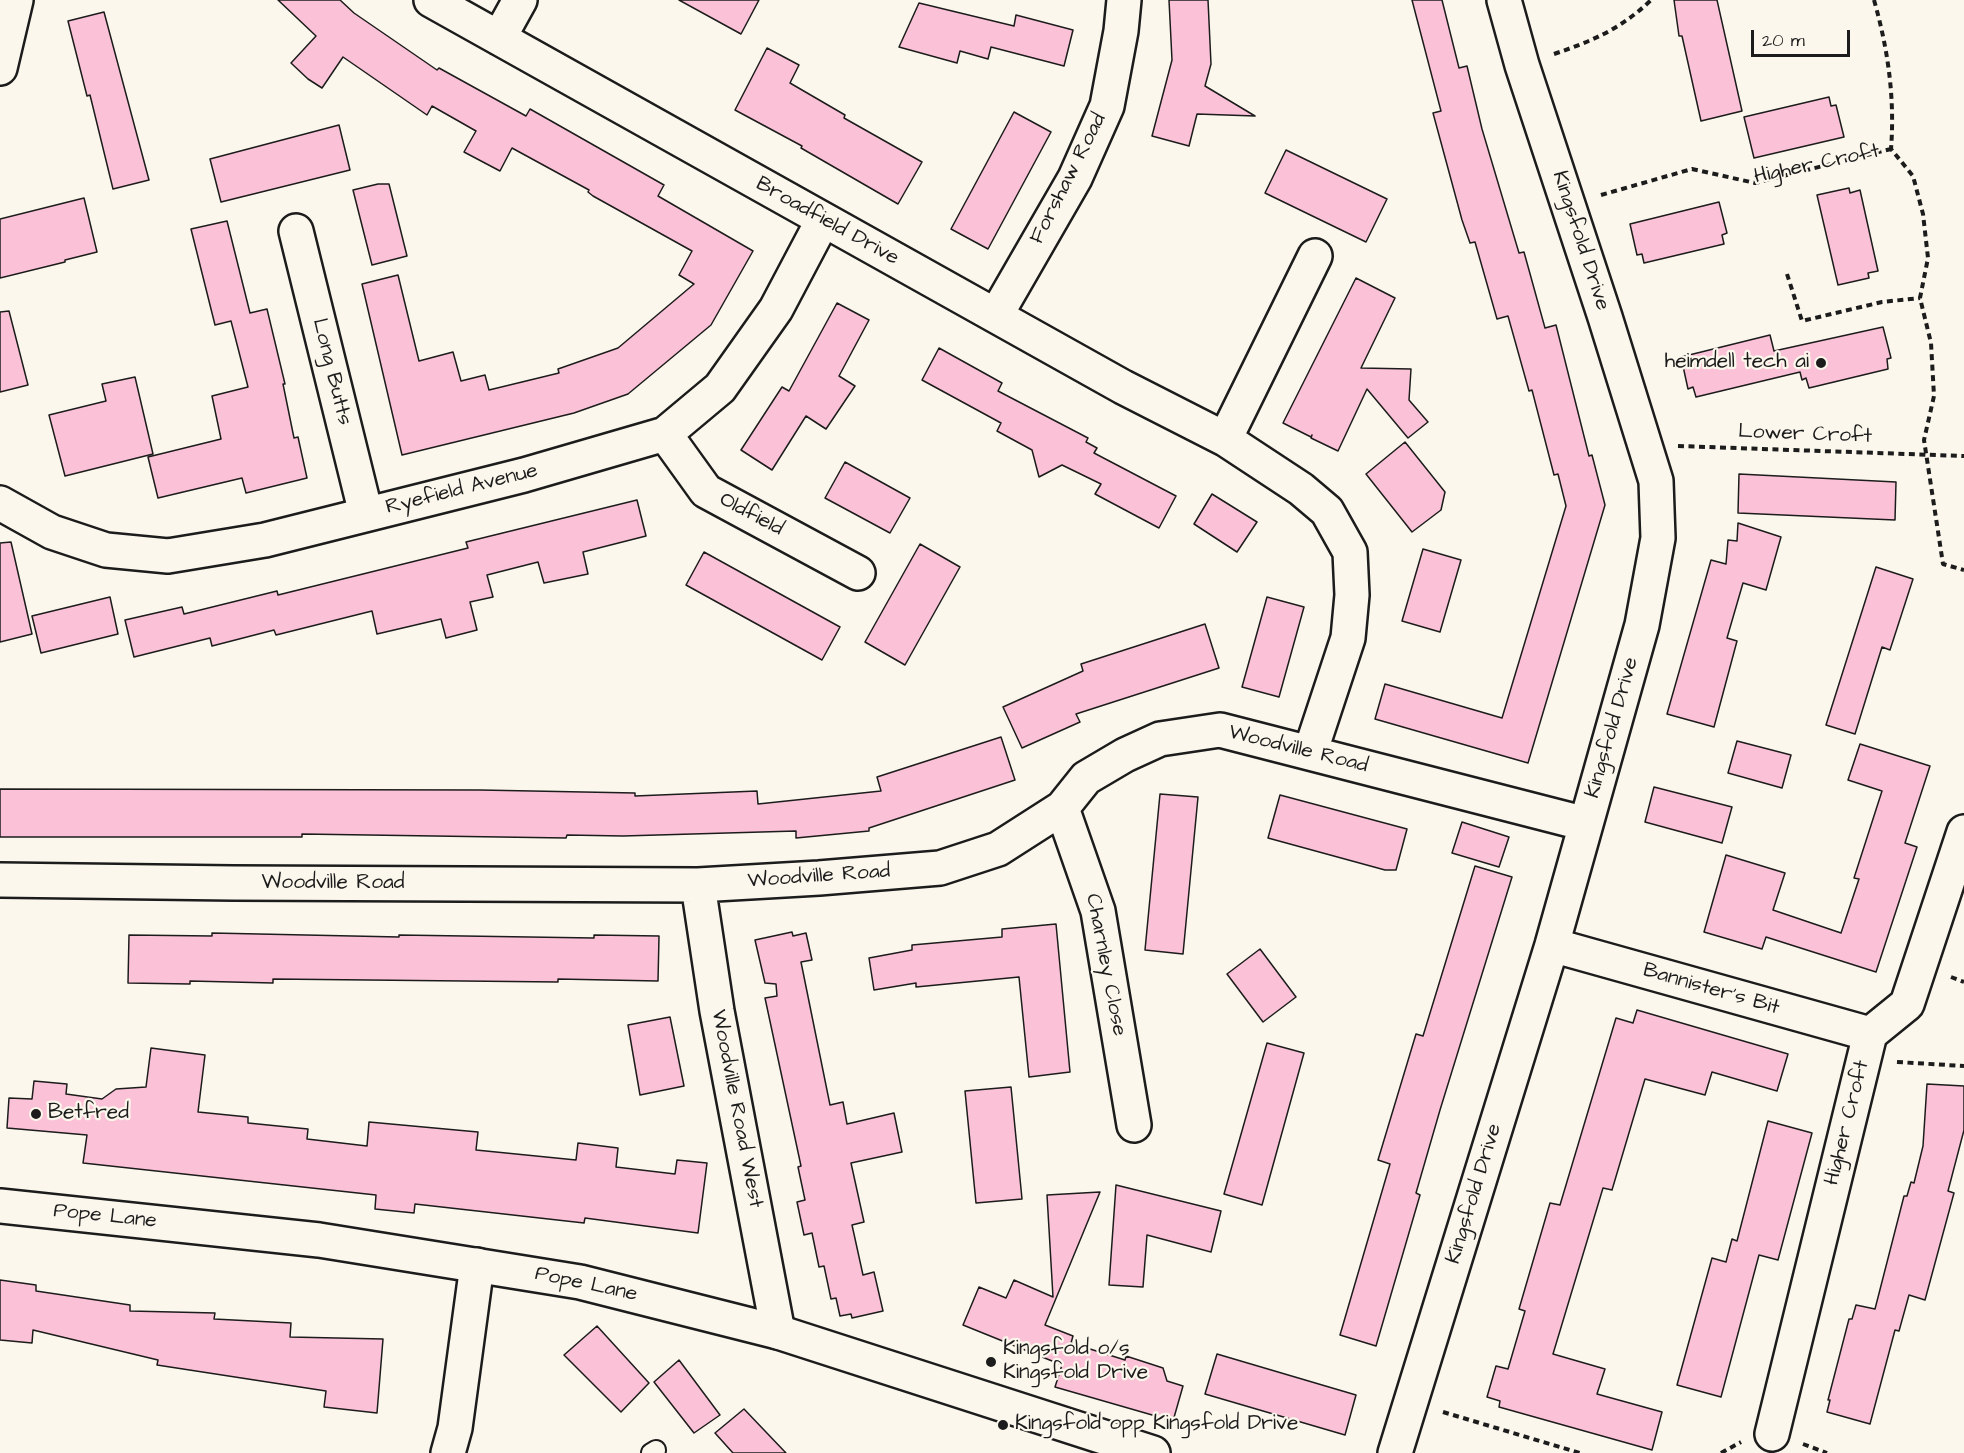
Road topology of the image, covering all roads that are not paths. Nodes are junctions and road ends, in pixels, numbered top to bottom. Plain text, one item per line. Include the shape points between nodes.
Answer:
1 (16, 0) edge
2 (431, 0) edge
3 (520, 0) edge
4 (1124, 0) edge
5 (1504, 0) edge
6 (499, 38) junction
7 (0, 68) edge
8 (823, 220) junction
9 (296, 231) dead end
10 (1315, 256) dead end
11 (996, 315) junction
12 (665, 434) junction
13 (1225, 439) junction
14 (0, 503) edge
15 (366, 514) junction
16 (858, 573) dead end
17 (1310, 753) junction
18 (1062, 808) junction
19 (1586, 824) junction
20 (1964, 832) edge
21 (0, 880) edge
22 (699, 885) junction
23 (1552, 945) junction
24 (1867, 1047) junction
25 (1134, 1125) dead end
26 (0, 1206) edge
27 (477, 1265) junction
28 (778, 1332) junction
29 (1772, 1434) dead end
30 (448, 1453) edge
31 (1153, 1453) edge
32 (1395, 1453) edge

1 - 7 street
2 - 6 street, Broadfield Drive
3 - 6 street
4 - 11 street, Forshaw Road via 1107,106 1075,178
5 - 19 street, Kingsfold Drive via 1656,481 1658,538 1642,625
6 - 8 street, Broadfield Drive
8 - 11 street, Broadfield Drive
8 - 12 street, Ryefield Avenue via 776,309 720,388
9 - 15 street, Long Butts
10 - 13 street
11 - 13 street, Broadfield Drive
12 - 15 street, Ryefield Avenue via 524,475
12 - 16 street, Oldfield via 706,491
13 - 17 street, Broadfield Drive via 1327,511 1350,552 1348,638
14 - 15 street, Ryefield Avenue via 52,532 106,550 168,556 265,540
17 - 18 street, Woodville Road via 1220,730 1160,739 1086,778
17 - 19 street, Woodville Road
18 - 22 street, Woodville Road via 998,849 940,868
18 - 25 street, Charnley Close via 1098,911
19 - 23 street, Kingsfold Drive
20 - 24 street, Higher Croft via 1906,1004
21 - 22 street, Woodville Road
22 - 28 street, Woodville Road West via 717,1011
23 - 24 street, Bannister's Bit
23 - 32 street, Kingsfold Drive
24 - 29 street, Higher Croft
26 - 27 street, Pope Lane via 319,1239
27 - 28 street, Pope Lane via 580,1282
27 - 30 street via 455,1428
28 - 31 street, Pope Lane

